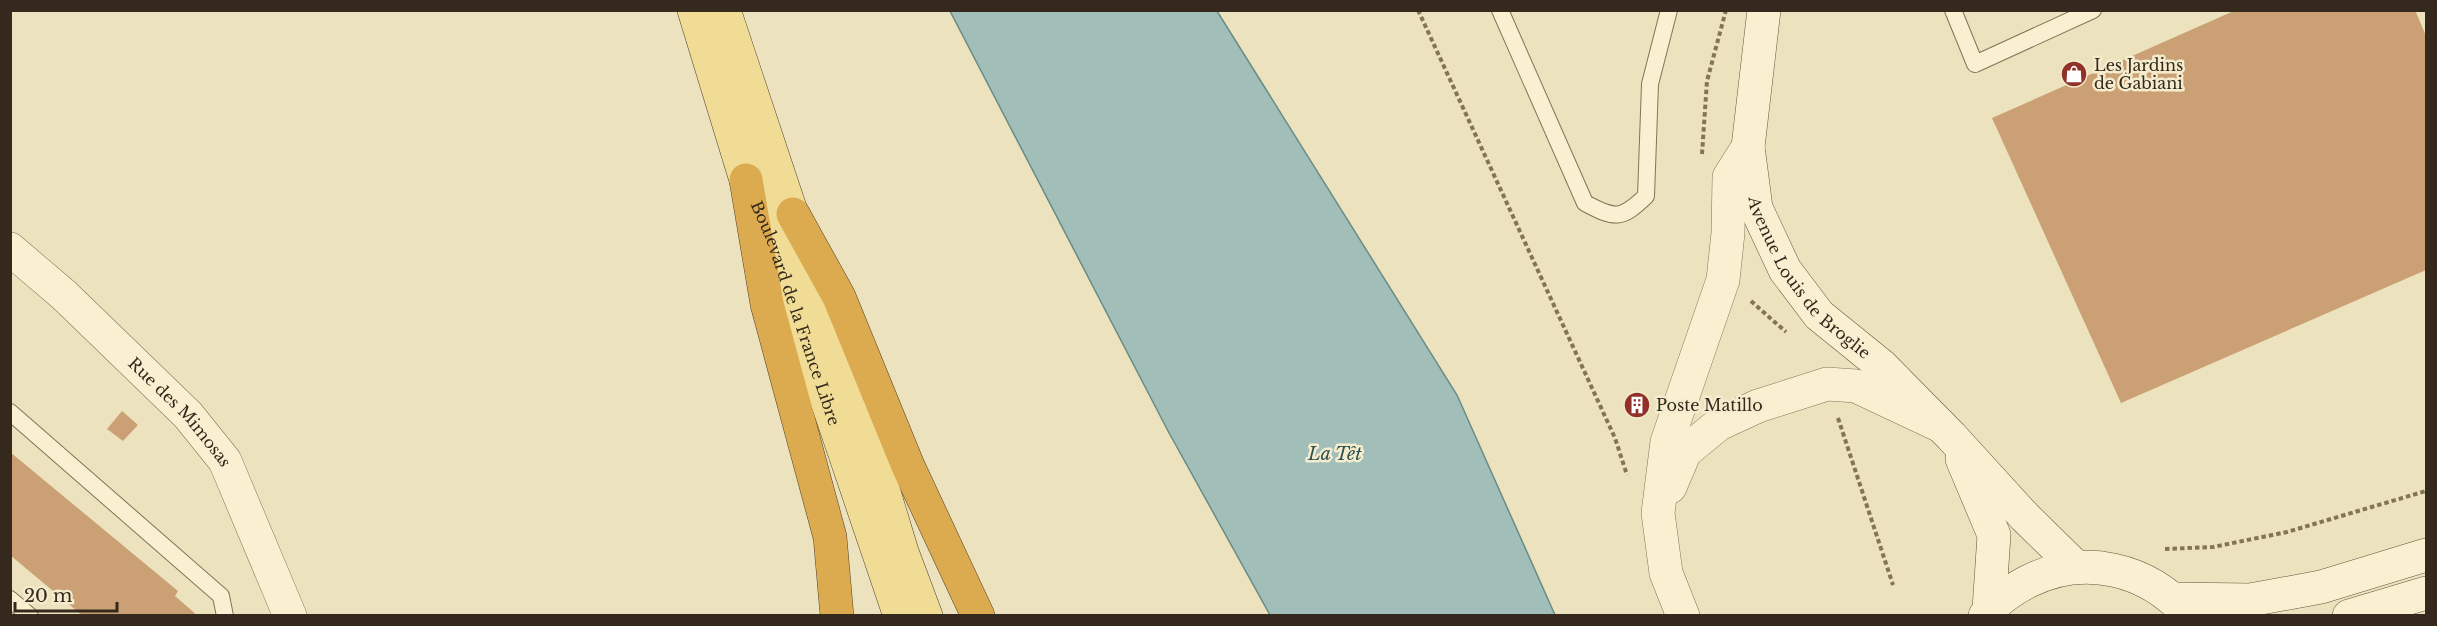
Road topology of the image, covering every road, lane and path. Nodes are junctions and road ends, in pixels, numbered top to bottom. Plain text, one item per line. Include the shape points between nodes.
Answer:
1 (694, 10) edge
2 (724, 10) edge
3 (1418, 10) edge
4 (1500, 10) edge
5 (1669, 10) edge
6 (1764, 10) edge
7 (1783, 10) edge
8 (1953, 10) edge
9 (2093, 10) edge
10 (1755, 81) junction
11 (1748, 147) junction
12 (746, 180) junction
13 (793, 214) junction
14 (10, 249) edge
15 (10, 412) edge
16 (1947, 431) junction
17 (1629, 481) dead end
18 (2427, 491) edge
19 (1658, 513) junction
20 (2165, 549) dead end
21 (2427, 555) edge
22 (2076, 567) junction
23 (2427, 593) edge
24 (10, 599) edge
25 (2182, 607) edge
26 (1987, 612) edge
27 (30, 615) edge
28 (225, 615) edge
29 (290, 615) edge
30 (837, 615) edge
31 (900, 615) edge
32 (926, 615) edge
33 (978, 615) edge
34 (1683, 615) edge
35 (2349, 615) edge

1 - 12 main road, Boulevard de la France Libre
2 - 13 main road, Boulevard de la France Libre
3 - 17 path via 1616,438
4 - 5 lane via 1585,203 1608,215 1629,212 1646,195 1650,84
6 - 10 main road, Avenue Louis de Broglie
7 - 10 main road, Avenue Louis de Broglie
8 - 9 lane via 1976,64
10 - 11 main road, Avenue Louis de Broglie
11 - 16 main road, Avenue Louis de Broglie via 1756,208 1785,270 1819,315 1882,366
11 - 19 main road via 1729,177 1723,280 1667,442
12 - 30 highway via 767,304 830,537
12 - 31 main road, Boulevard de la France Libre via 771,236
13 - 32 main road, Boulevard de la France Libre
13 - 33 highway via 839,297 908,466
14 - 29 main road, Rue des Mimosas via 64,295 188,415 225,460
15 - 28 lane via 221,596
16 - 19 main road via 1856,386 1827,384 1719,423 1684,452
16 - 22 main road, Avenue Louis de Broglie
16 - 26 main road, Avenue Louis de Broglie via 1994,535
18 - 20 path via 2287,532 2213,547
19 - 34 main road via 1666,573
21 - 25 main road via 2321,587
22 - 25 main road via 2112,569 2145,580
22 - 26 main road via 2044,573 2015,588
23 - 35 main road
24 - 27 lane

